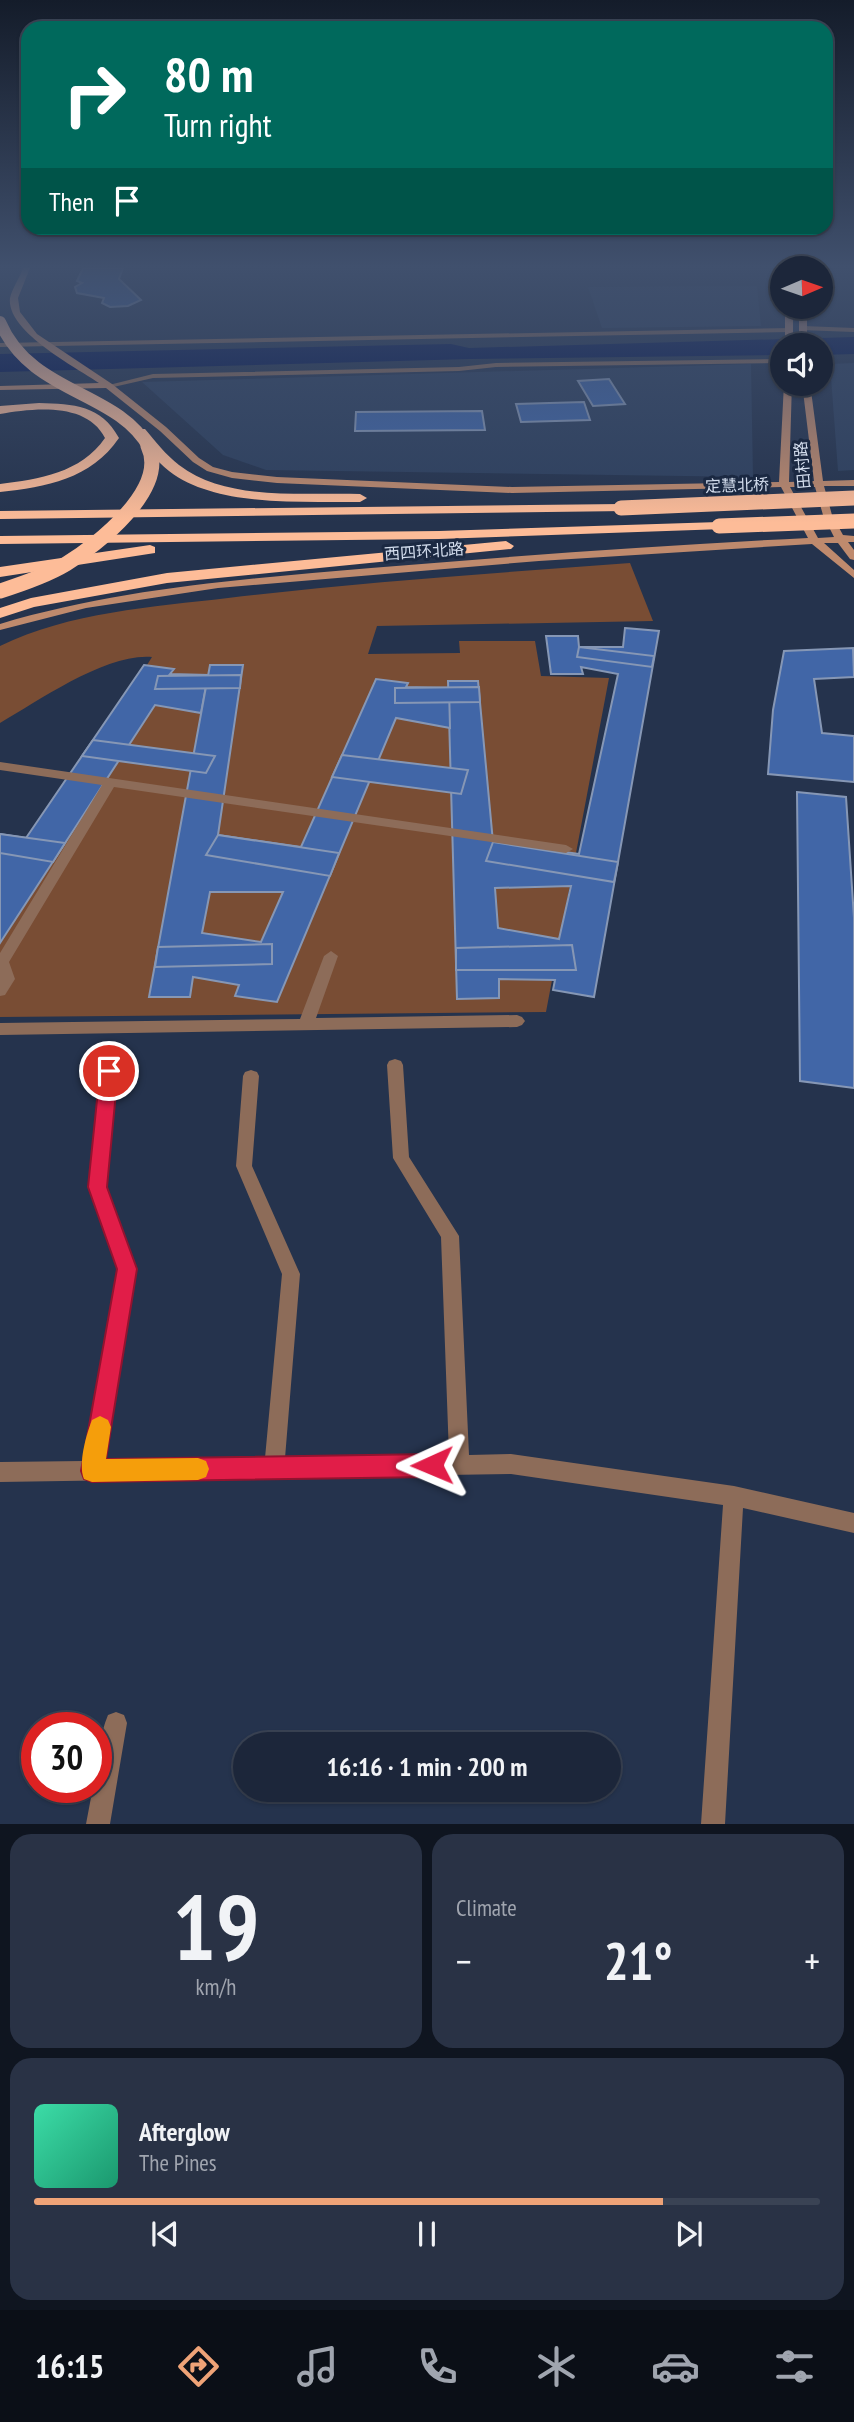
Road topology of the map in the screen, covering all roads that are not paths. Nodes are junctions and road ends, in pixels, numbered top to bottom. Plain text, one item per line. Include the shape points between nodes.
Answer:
1 (19, 353) edge
2 (60, 353) edge
3 (770, 361) edge
4 (108, 386) junction
5 (0, 388) edge
6 (787, 396) edge
7 (810, 396) edge
8 (0, 410) edge
9 (140, 432) junction
10 (841, 483) junction
11 (854, 483) edge
12 (816, 484) junction
13 (784, 485) junction
14 (0, 488) edge
15 (724, 488) junction
16 (854, 498) edge
17 (0, 504) edge
18 (854, 506) edge
19 (583, 508) junction
20 (406, 511) junction
21 (0, 515) edge
22 (854, 521) edge
23 (668, 529) junction
24 (272, 537) junction
25 (0, 540) edge
26 (840, 540) junction
27 (854, 540) edge
28 (815, 541) junction
29 (752, 545) junction
30 (854, 557) edge
31 (0, 572) edge
32 (854, 575) edge
33 (0, 591) edge
34 (0, 613) edge
35 (0, 627) edge
36 (0, 766) edge
37 (110, 782) junction
38 (566, 849) dead end
39 (331, 956) dead end
40 (0, 992) edge
41 (517, 1021) dead end
42 (306, 1024) junction
43 (0, 1029) edge
44 (395, 1065) dead end
45 (109, 1071) dead end
46 (251, 1076) dead end
47 (458, 1465) junction
48 (274, 1468) junction
49 (92, 1471) junction
50 (0, 1472) edge
51 (734, 1496) junction
52 (854, 1522) edge
53 (116, 1723) dead end
54 (98, 1824) edge
55 (713, 1824) edge

1 - 9 highway, bridge via 45,376 96,402
2 - 4 main road
3 - 4 street via 153,376
4 - 5 main road
4 - 15 main road via 196,460 210,469 244,477 512,489
6 - 13 main road, 田村路
7 - 12 main road, 田村路
8 - 14 highway via 49,407 79,411 103,421 112,438 104,453 80,468
9 - 19 highway, bridge via 175,469 203,483 243,492
9 - 33 highway, bridge via 151,455 148,482 130,512 104,538 63,566
10 - 11 main road
10 - 12 main road
10 - 18 main road
12 - 13 main road
12 - 26 main road, 田村路
13 - 15 main road
13 - 28 main road
15 - 29 main road
16 - 19 highway, 定慧北桥, bridge
17 - 20 highway via 301,504
19 - 20 highway
20 - 21 highway
22 - 23 highway, bridge
23 - 24 highway
23 - 34 highway via 167,578
24 - 25 highway
24 - 31 highway
26 - 27 main road, 西四环北路
26 - 28 main road, 西四环北路
26 - 30 main road, 田村路
28 - 29 main road, 西四环北路
28 - 32 main road
29 - 35 main road, 西四环北路 via 191,586 83,604
36 - 37 street
37 - 38 street
37 - 40 street via 2,962 8,979
39 - 42 street
41 - 42 street
42 - 43 street
44 - 47 street via 401,1157 450,1236
45 - 49 street via 97,1187 127,1269
46 - 48 street via 244,1166 291,1274
47 - 48 street
47 - 51 street via 511,1464
48 - 49 street
49 - 50 street
51 - 52 street
51 - 55 street
53 - 54 street

